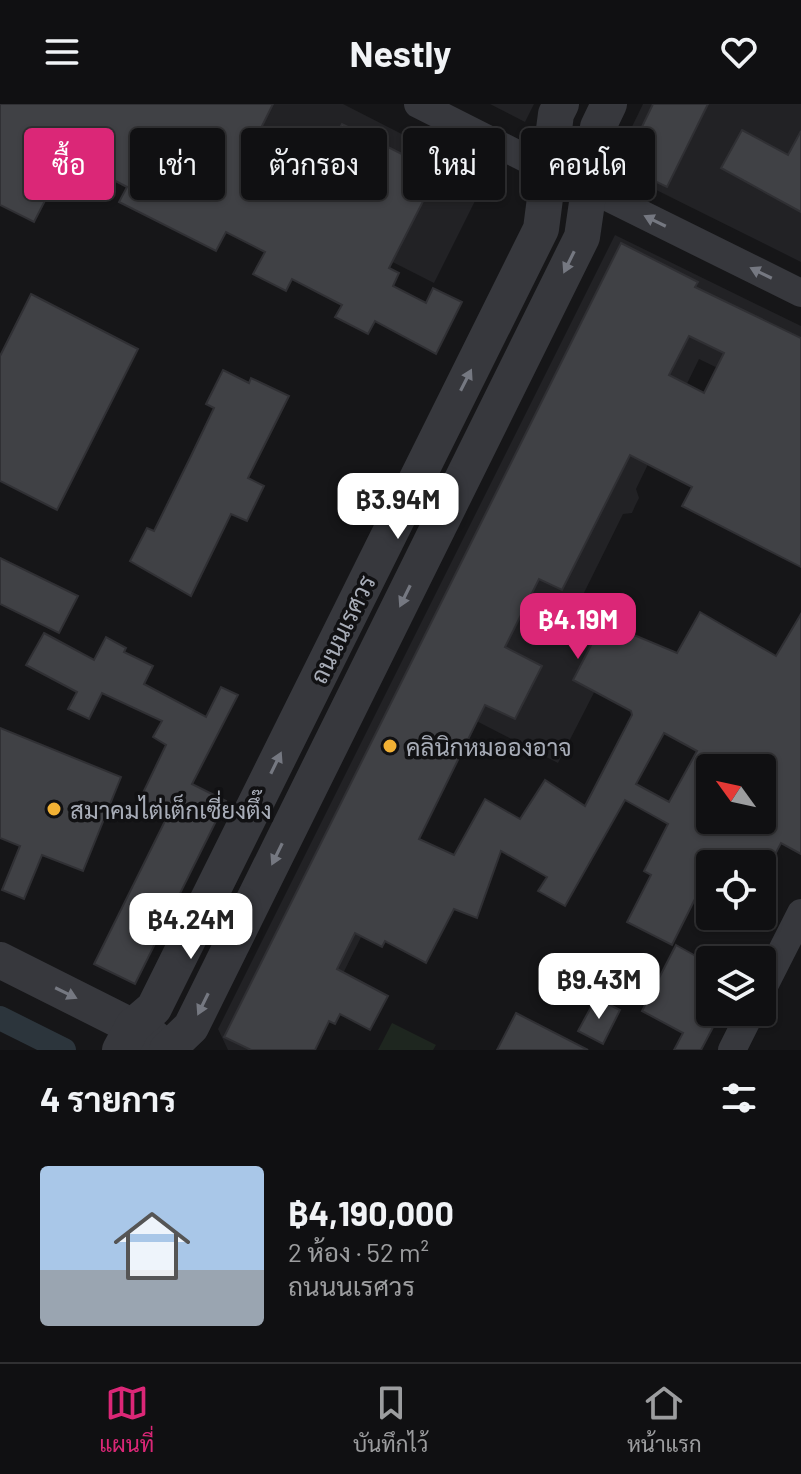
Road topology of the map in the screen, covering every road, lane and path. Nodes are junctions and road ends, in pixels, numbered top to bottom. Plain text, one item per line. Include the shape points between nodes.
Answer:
1 (418, 104) edge
2 (561, 104) edge
3 (609, 104) edge
4 (554, 128) edge
5 (598, 128) edge
6 (521, 156) edge
7 (545, 200) edge
8 (587, 200) edge
9 (613, 200) edge
10 (801, 293) edge
11 (441, 431) junction
12 (477, 449) junction
13 (801, 913) edge
14 (0, 960) edge
15 (776, 962) edge
16 (744, 1026) edge
17 (124, 1042) edge
18 (172, 1048) edge
19 (732, 1050) edge

1 - 6 street
2 - 4 street, ถนนนเรศวร
3 - 5 street, ถนนนเรศวร
11 -> 7 street, ถนนนเรศวร via 541,229
8 -> 12 street, ถนนนเรศวร via 582,237
10 -> 9 street
11 - 12 street
17 -> 11 street, ถนนนเรศวร via 154,1008
12 -> 18 street, ถนนนเรศวร via 191,1027
13 - 15 street
14 -> 17 street
16 - 19 street
17 - 18 street

